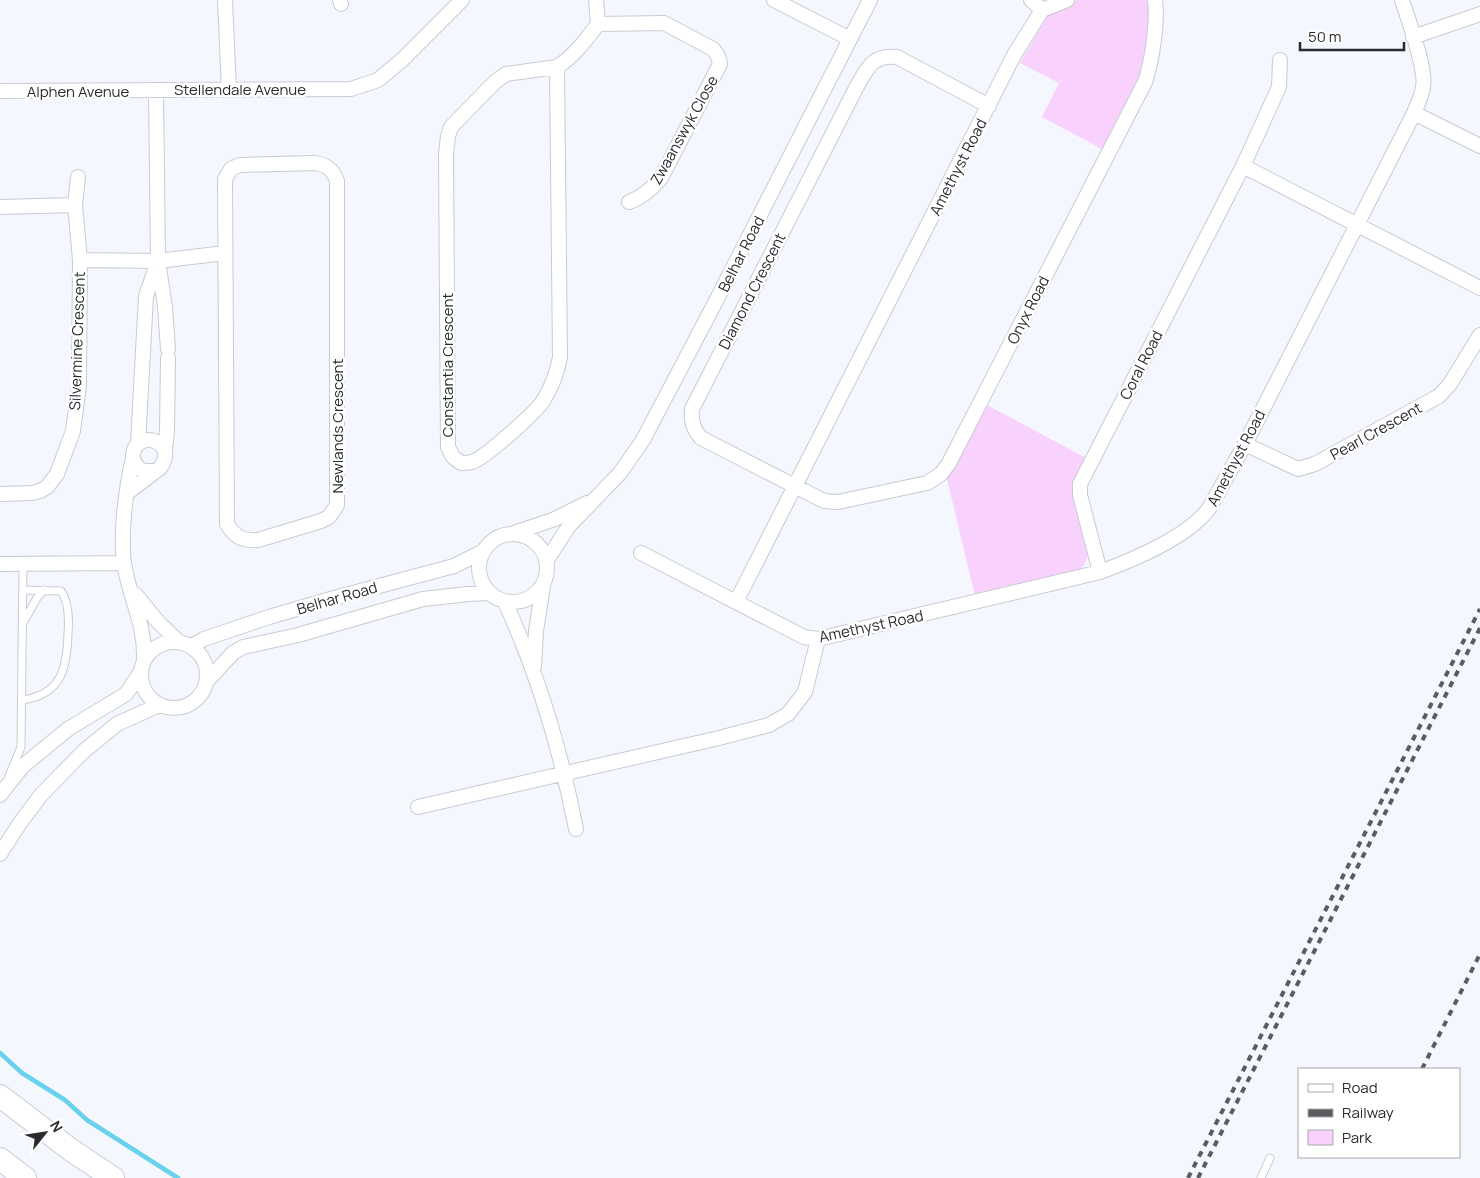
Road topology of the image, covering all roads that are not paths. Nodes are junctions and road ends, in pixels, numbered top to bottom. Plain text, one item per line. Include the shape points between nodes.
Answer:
1 (225, 0) edge
2 (462, 0) edge
3 (596, 0) edge
4 (774, 0) edge
5 (870, 0) edge
6 (1031, 0) edge
7 (1067, 0) edge
8 (1155, 0) edge
9 (1402, 0) edge
10 (1042, 10) junction
11 (1480, 14) edge
12 (598, 24) junction
13 (1413, 37) junction
14 (850, 38) junction
15 (882, 56) joint
16 (1280, 60) dead end
17 (557, 67) junction
18 (156, 90) junction
19 (229, 90) junction
20 (0, 91) edge
21 (988, 106) junction
22 (1414, 113) junction
23 (1480, 146) edge
24 (1243, 166) junction
25 (78, 177) dead end
26 (629, 202) dead end
27 (75, 205) junction
28 (0, 207) edge
29 (1357, 224) junction
30 (225, 253) junction
31 (80, 260) junction
32 (158, 261) junction
33 (1480, 288) edge
34 (1480, 335) edge
35 (138, 444) junction
36 (1245, 444) junction
37 (164, 450) junction
38 (133, 458) junction
39 (155, 471) junction
40 (795, 487) junction
41 (127, 493) junction
42 (0, 494) edge
43 (597, 498) junction
44 (514, 533) junction
45 (482, 552) junction
46 (641, 553) dead end
47 (547, 560) junction
48 (23, 563) junction
49 (124, 563) junction
50 (1, 564) dead end
51 (1100, 572) junction
52 (543, 586) junction
53 (131, 588) junction
54 (24, 590) junction
55 (44, 590) junction
56 (489, 593) junction
57 (504, 602) junction
58 (736, 602) junction
59 (23, 622) junction
60 (818, 639) junction
61 (178, 641) junction
62 (192, 646) junction
63 (144, 658) junction
64 (534, 672) junction
65 (140, 673) junction
66 (207, 682) junction
67 (22, 700) junction
68 (158, 705) junction
69 (565, 773) junction
70 (1, 792) edge
71 (418, 807) dead end
72 (576, 830) dead end
73 (0, 854) edge
74 (0, 1096) edge
75 (1270, 1158) dead end
76 (0, 1159) edge
77 (25, 1178) edge
78 (113, 1178) edge
79 (1261, 1178) edge

1 - 19 street
2 - 19 street, Stellendale Avenue via 378,80 351,88
3 - 12 street
4 - 14 street
5 - 14 street, Belhar Road
6 - 10 street
7 - 10 street
8 - 40 street, Onyx Road via 1150,68 1145,82 945,470 927,482 838,502 824,501
9 - 13 street, Amethyst Road
10 - 21 street, Amethyst Road
11 - 13 street
12 - 17 street via 581,47
12 - 26 street, Zwaanswyk Close via 664,23 713,49 720,64 661,178 640,198
13 - 22 street, Amethyst Road via 1424,81
14 - 43 street, Belhar Road via 668,396 643,440
15 - 21 street, Amethyst Road via 897,57
15 - 40 street, Diamond Crescent via 874,60 856,88 692,410 694,429 701,438
16 - 24 street, Coral Road via 1279,87
17 - 17 street, Constantia Crescent via 506,74 451,127 448,136 448,447 460,463 473,462 487,454 542,403 558,368
18 - 19 street, Stellendale Avenue
18 - 20 street, Alphen Avenue
18 - 32 street, Stellendale Avenue
21 - 40 street, Amethyst Road
22 - 23 street
22 - 29 street, Amethyst Road
24 - 29 street
24 - 51 street, Coral Road via 1080,484
25 - 27 street, Silvermine Crescent
27 - 28 street
27 - 31 street, Silvermine Crescent
29 - 33 street
29 - 36 street, Amethyst Road
30 - 30 street, Newlands Crescent via 227,524 239,539 258,540 321,521 329,517 336,505 337,181 332,171 326,165 315,163 240,165 231,169 225,179
30 - 32 street
31 - 32 street, Silvermine Crescent
31 - 42 street, Silvermine Crescent via 79,386 73,431 57,474 47,487 32,493
32 - 35 street, Stellendale Avenue via 146,296
32 - 37 street, Stellendale Avenue via 168,353
34 - 36 street, Pearl Crescent via 1439,396 1315,464 1298,469
35 - 37 street via 149,439 161,444
35 - 38 street
36 - 51 street, Amethyst Road via 1210,507 1198,522 1141,554
37 - 39 street via 164,463
38 - 39 street via 144,471
38 - 41 street
39 - 41 street
40 - 58 street, Amethyst Road
41 - 49 street
43 - 44 street, Belhar Road via 555,519
43 - 47 street, Belhar Road via 569,526
44 - 45 street via 493,540
44 - 47 street via 532,538
45 - 56 street via 479,566 481,581
45 - 62 street, Belhar Road via 454,566 278,615 204,638
46 - 58 street, Amethyst Road
47 - 52 street via 548,574
48 - 49 street
48 - 50 street
48 - 54 lane
49 - 53 street
51 - 60 street, Amethyst Road
52 - 57 street via 526,601
52 - 64 street
53 - 61 street
53 - 63 street via 143,632
54 - 55 lane
54 - 59 lane
55 - 59 lane
55 - 67 lane via 61,591 66,602 68,658 64,671 52,687 31,699
56 - 57 street
56 - 66 street, Belhar Road via 424,599 244,647 233,653
57 - 64 street
58 - 60 street, Amethyst Road via 804,637
59 - 67 lane
60 - 69 street via 805,692 788,714 769,725
61 - 62 street
61 - 63 street via 165,642 153,648
62 - 66 street via 206,665
63 - 65 street
64 - 69 street
65 - 68 street via 143,688
65 - 70 street via 126,694 68,729 23,766
66 - 68 street via 196,700 184,707
67 - 70 lane via 21,747
68 - 73 street via 117,724 84,751 42,795
69 - 71 street
69 - 72 street
74 - 78 main road
75 - 79 lane
76 - 77 main road

